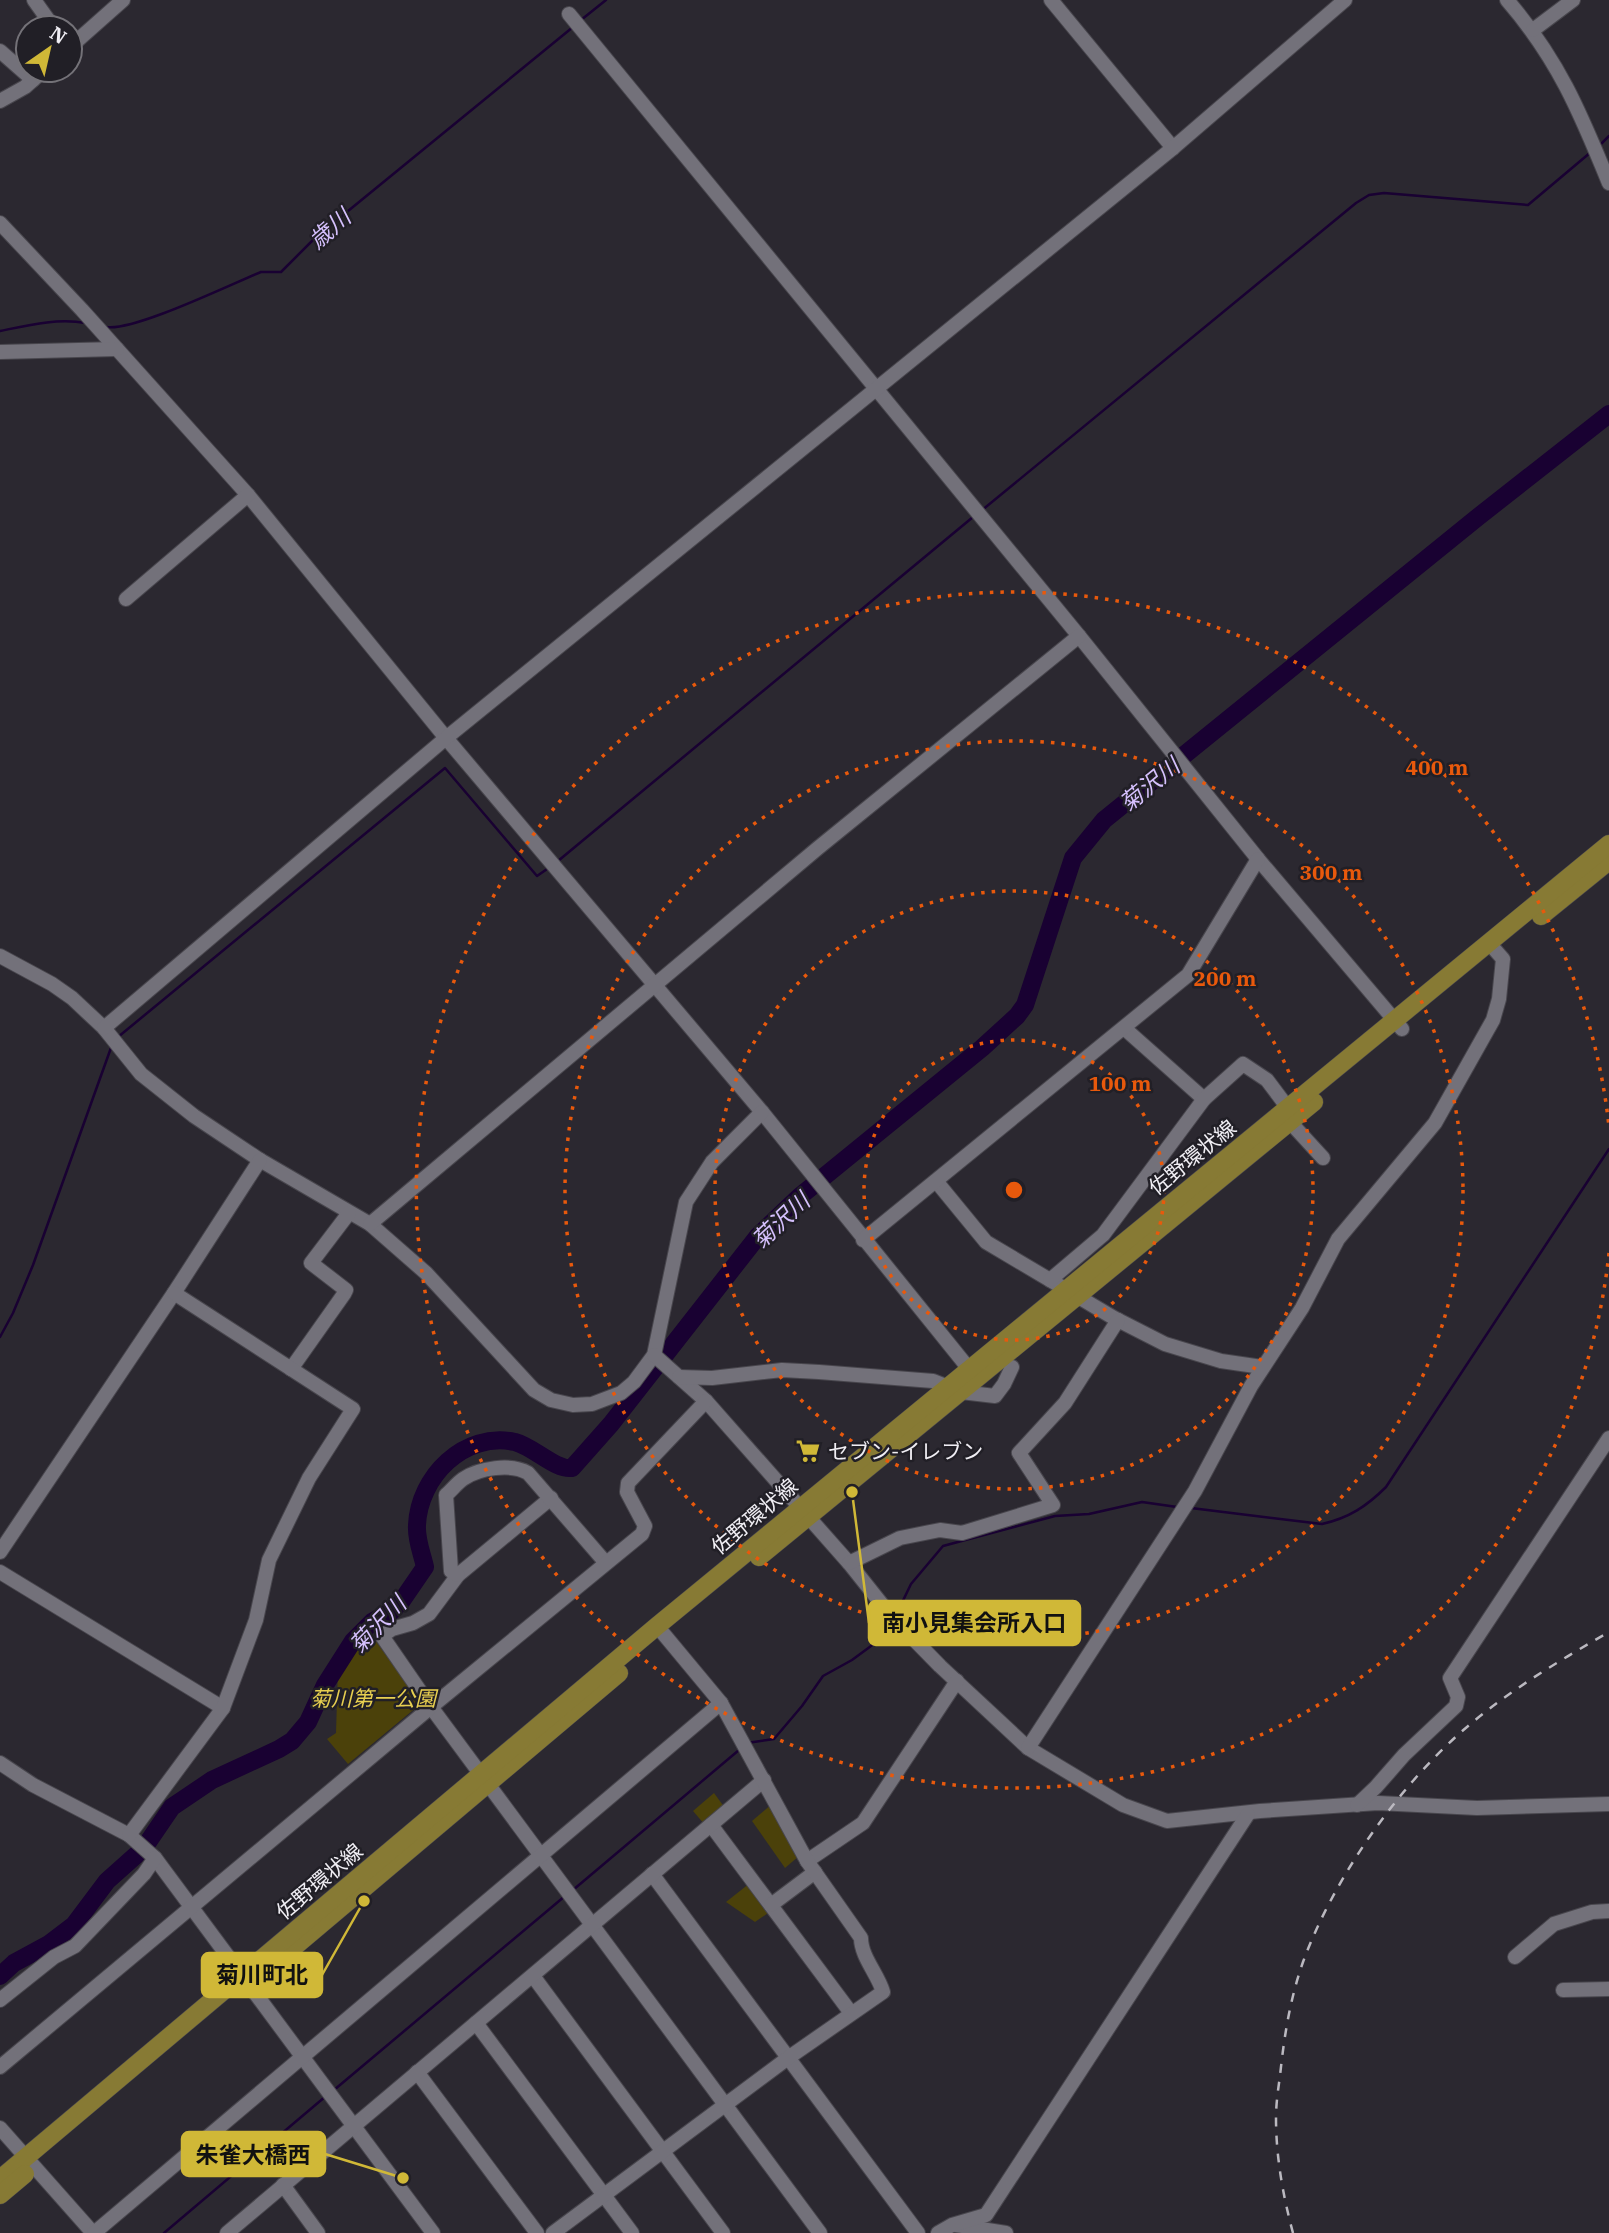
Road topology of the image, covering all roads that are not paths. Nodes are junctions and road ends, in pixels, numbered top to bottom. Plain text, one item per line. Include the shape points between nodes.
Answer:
1 (1051, 0) edge
2 (1345, 0) edge
3 (1507, 0) edge
4 (1573, 0) edge
5 (119, 1) edge
6 (569, 14) dead end
7 (1533, 30) junction
8 (84, 34) edge
9 (0, 51) edge
10 (14, 63) edge
11 (25, 84) edge
12 (0, 101) edge
13 (1173, 148) junction
14 (1609, 183) edge
15 (0, 223) edge
16 (117, 349) junction
17 (0, 352) edge
18 (877, 390) junction
19 (248, 495) junction
20 (125, 599) dead end
21 (1079, 636) junction
22 (446, 738) junction
23 (1609, 844) edge
24 (1258, 859) junction
25 (1609, 861) edge
26 (1493, 947) junction
27 (0, 956) edge
28 (655, 986) junction
29 (1399, 1025) junction
30 (104, 1028) junction
31 (1124, 1028) junction
32 (1204, 1099) junction
33 (762, 1112) junction
34 (1289, 1115) junction
35 (1322, 1158) dead end
36 (260, 1160) junction
37 (936, 1181) junction
38 (349, 1213) junction
39 (370, 1224) junction
40 (863, 1240) junction
41 (1050, 1280) junction
42 (174, 1293) junction
43 (1072, 1293) junction
44 (1118, 1320) junction
45 (654, 1354) junction
46 (1012, 1367) dead end
47 (1262, 1367) junction
48 (291, 1369) junction
49 (973, 1373) junction
50 (679, 1377) junction
51 (954, 1390) junction
52 (706, 1401) junction
53 (1609, 1438) edge
54 (551, 1498) junction
55 (804, 1512) junction
56 (0, 1552) edge
57 (606, 1563) junction
58 (849, 1563) junction
59 (0, 1572) edge
60 (458, 1575) junction
61 (661, 1630) junction
62 (957, 1681) junction
63 (721, 1703) junction
64 (431, 1707) junction
65 (223, 1708) junction
66 (1028, 1748) junction
67 (0, 1763) edge
68 (485, 1779) junction
69 (764, 1780) junction
70 (1609, 1804) edge
71 (1357, 1805) junction
72 (1248, 1814) junction
73 (711, 1825) junction
74 (129, 1835) junction
75 (542, 1857) junction
76 (155, 1858) junction
77 (811, 1867) junction
78 (652, 1874) junction
79 (771, 1905) junction
80 (191, 1907) junction
81 (1609, 1911) edge
82 (592, 1925) junction
83 (1514, 1957) dead end
84 (533, 1976) junction
85 (246, 1980) junction
86 (1609, 1989) edge
87 (1563, 1990) dead end
88 (0, 2000) edge
89 (851, 2014) junction
90 (476, 2023) junction
91 (303, 2057) junction
92 (788, 2058) junction
93 (0, 2067) edge
94 (417, 2072) junction
95 (726, 2104) junction
96 (354, 2127) junction
97 (0, 2128) edge
98 (664, 2152) junction
99 (30, 2162) junction
100 (0, 2179) edge
101 (283, 2185) junction
102 (0, 2195) edge
103 (604, 2196) junction
104 (952, 2225) junction
105 (93, 2233) edge
106 (228, 2233) edge
107 (318, 2233) edge
108 (433, 2233) edge
109 (537, 2233) edge
110 (554, 2233) edge
111 (632, 2233) edge
112 (723, 2233) edge
113 (820, 2233) edge
114 (918, 2233) edge
115 (938, 2233) edge
116 (1006, 2233) edge

1 - 13 street
2 - 13 street
3 - 7 street
4 - 7 street
5 - 8 street
6 - 18 street
7 - 14 street via 1572,95
9 - 10 street
11 - 12 street
13 - 18 street
15 - 16 street
16 - 17 street
16 - 19 street
18 - 21 street
18 - 22 street
19 - 20 street
19 - 22 street
21 - 24 street
21 - 28 street
22 - 28 street
22 - 30 street
23 - 26 main road, 佐野環状線
24 - 29 street
24 - 31 street via 1188,975
25 - 26 main road, 佐野環状線
26 - 29 main road, 佐野環状線
26 - 47 street via 1503,959 1499,999 1469,1065 1434,1123 1338,1239 1302,1308
27 - 30 street via 52,984
28 - 33 street
28 - 39 street
29 - 34 main road, 佐野環状線
30 - 36 street via 141,1074
31 - 32 street
31 - 37 street
32 - 34 street via 1243,1064 1267,1080
32 - 41 street via 1103,1235
33 - 40 street
33 - 45 street via 712,1162 686,1202
34 - 35 street
34 - 43 main road, 佐野環状線
36 - 38 street
36 - 42 street
37 - 40 street
37 - 41 street via 986,1242
38 - 39 street
38 - 48 street via 311,1263 346,1290
39 - 45 street via 426,1273 534,1390 551,1400 573,1405 605,1401 634,1382
40 - 49 street
41 - 43 street
42 - 48 street
42 - 56 street
43 - 44 street
43 - 49 main road, 佐野環状線
44 - 47 street via 1165,1345
44 - 58 street via 1070,1397 1019,1453 1053,1505 962,1533 940,1530 900,1538
45 - 50 street
46 - 51 street via 995,1396
47 - 66 street via 1195,1491
48 - 65 street via 354,1409 309,1478 269,1560 256,1620
49 - 51 main road, 佐野環状線
50 - 51 street via 782,1370 933,1381
50 - 52 street
51 - 55 main road, 佐野環状線
52 - 55 street
52 - 57 street via 628,1483 627,1492 645,1530
53 - 71 street via 1450,1678 1458,1697 1456,1706
54 - 57 street
54 - 60 street
54 - 60 street via 521,1469 498,1468 463,1479 446,1495 448,1554 451,1571
55 - 58 street
55 - 61 main road, 佐野環状線
57 - 64 street
58 - 62 street via 892,1617
59 - 65 street
60 - 64 street via 429,1614 382,1636
61 - 63 street
61 - 68 main road, 佐野環状線
62 - 66 street
62 - 77 street via 863,1824
63 - 69 street
63 - 75 street
64 - 68 street
64 - 80 street
65 - 74 street
66 - 72 street via 1150,1817 1167,1821
67 - 74 street
68 - 75 street
68 - 85 main road, 佐野環状線
69 - 73 street
69 - 77 street
70 - 71 street
71 - 72 street
72 - 104 street via 986,2215
73 - 78 street
73 - 79 street
74 - 76 street
75 - 82 street
75 - 91 street
76 - 80 street
76 - 88 street via 75,1946
77 - 79 street
77 - 89 street via 861,1938 883,1992
78 - 82 street
78 - 92 street
79 - 89 street
80 - 85 street
80 - 93 street
81 - 83 street via 1553,1924
82 - 84 street
82 - 95 street
84 - 90 street
84 - 98 street
85 - 91 street
85 - 99 main road, 佐野環状線
86 - 87 street
89 - 92 street
90 - 94 street
90 - 103 street
91 - 96 street
91 - 105 street
92 - 95 street
92 - 114 street
94 - 96 street
94 - 109 street
95 - 98 street
95 - 113 street
96 - 101 street
96 - 108 street
97 - 99 street
98 - 103 street
98 - 112 street
99 - 100 main road, 佐野環状線
99 - 102 main road, 佐野環状線
99 - 105 street
101 - 106 street
101 - 107 street
103 - 110 street
103 - 111 street
104 - 115 street
104 - 116 street

